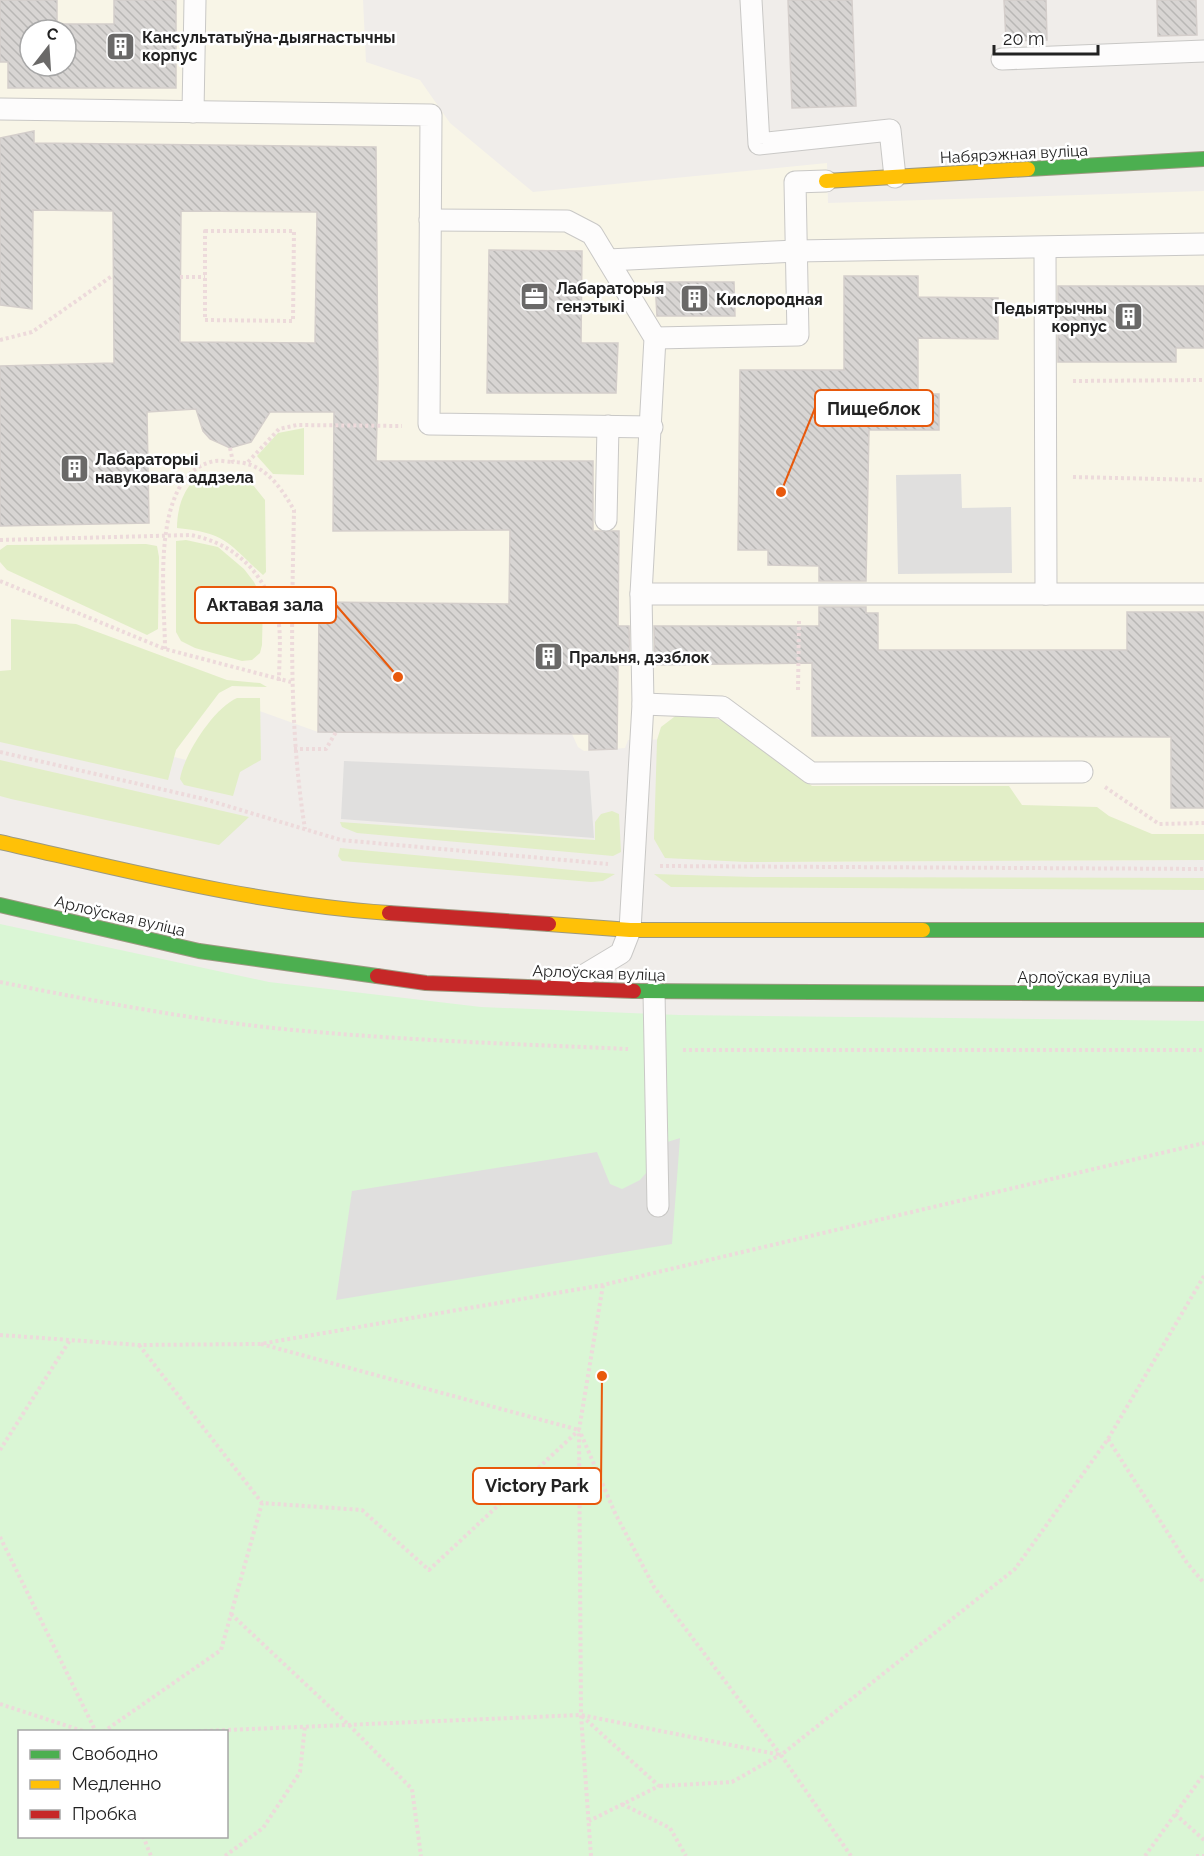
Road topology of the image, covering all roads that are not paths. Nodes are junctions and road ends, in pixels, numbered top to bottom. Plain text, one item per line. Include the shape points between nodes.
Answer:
1 (195, 0) edge
2 (751, 0) edge
3 (1204, 51) edge
4 (1002, 59) dead end
5 (0, 110) edge
6 (193, 112) junction
7 (1204, 159) edge
8 (895, 177) junction
9 (826, 181) joint
10 (430, 219) junction
11 (1204, 244) edge
12 (1045, 249) junction
13 (796, 251) junction
14 (608, 260) junction
15 (655, 338) junction
16 (609, 426) junction
17 (652, 427) junction
18 (606, 520) dead end
19 (641, 594) junction
20 (1046, 594) junction
21 (1204, 594) edge
22 (643, 704) junction
23 (1082, 772) road end
24 (0, 842) edge
25 (0, 905) edge
26 (630, 930) junction
27 (1204, 930) edge
28 (537, 988) junction
29 (654, 992) junction
30 (1204, 994) edge
31 (658, 1206) dead end

1 - 6 lane
2 - 8 lane via 759,144 890,130
3 - 4 lane
5 - 6 lane
6 - 10 lane via 431,115
7 - 8 main road, Набярэжная вуліца
8 - 9 main road, Набярэжная вуліца
9 - 13 lane via 795,182
10 - 14 lane via 567,221 592,234
10 - 16 lane via 429,424
11 - 12 lane
12 - 13 lane
12 - 20 lane
13 - 14 lane
13 - 15 lane via 798,335
14 - 15 lane
15 - 17 lane
16 - 17 lane
16 - 18 lane
17 - 19 lane
19 - 20 lane
19 - 22 lane
20 - 21 lane
22 - 23 lane via 722,707 811,773
22 - 26 lane
24 - 26 main road via 192,886 334,909
25 - 28 main road, Арлоўская вуліца via 200,951 426,983
26 - 27 main road
26 - 28 lane via 621,952 601,965 581,977
28 - 29 main road, Арлоўская вуліца
29 - 30 main road, Арлоўская вуліца
29 - 31 lane

